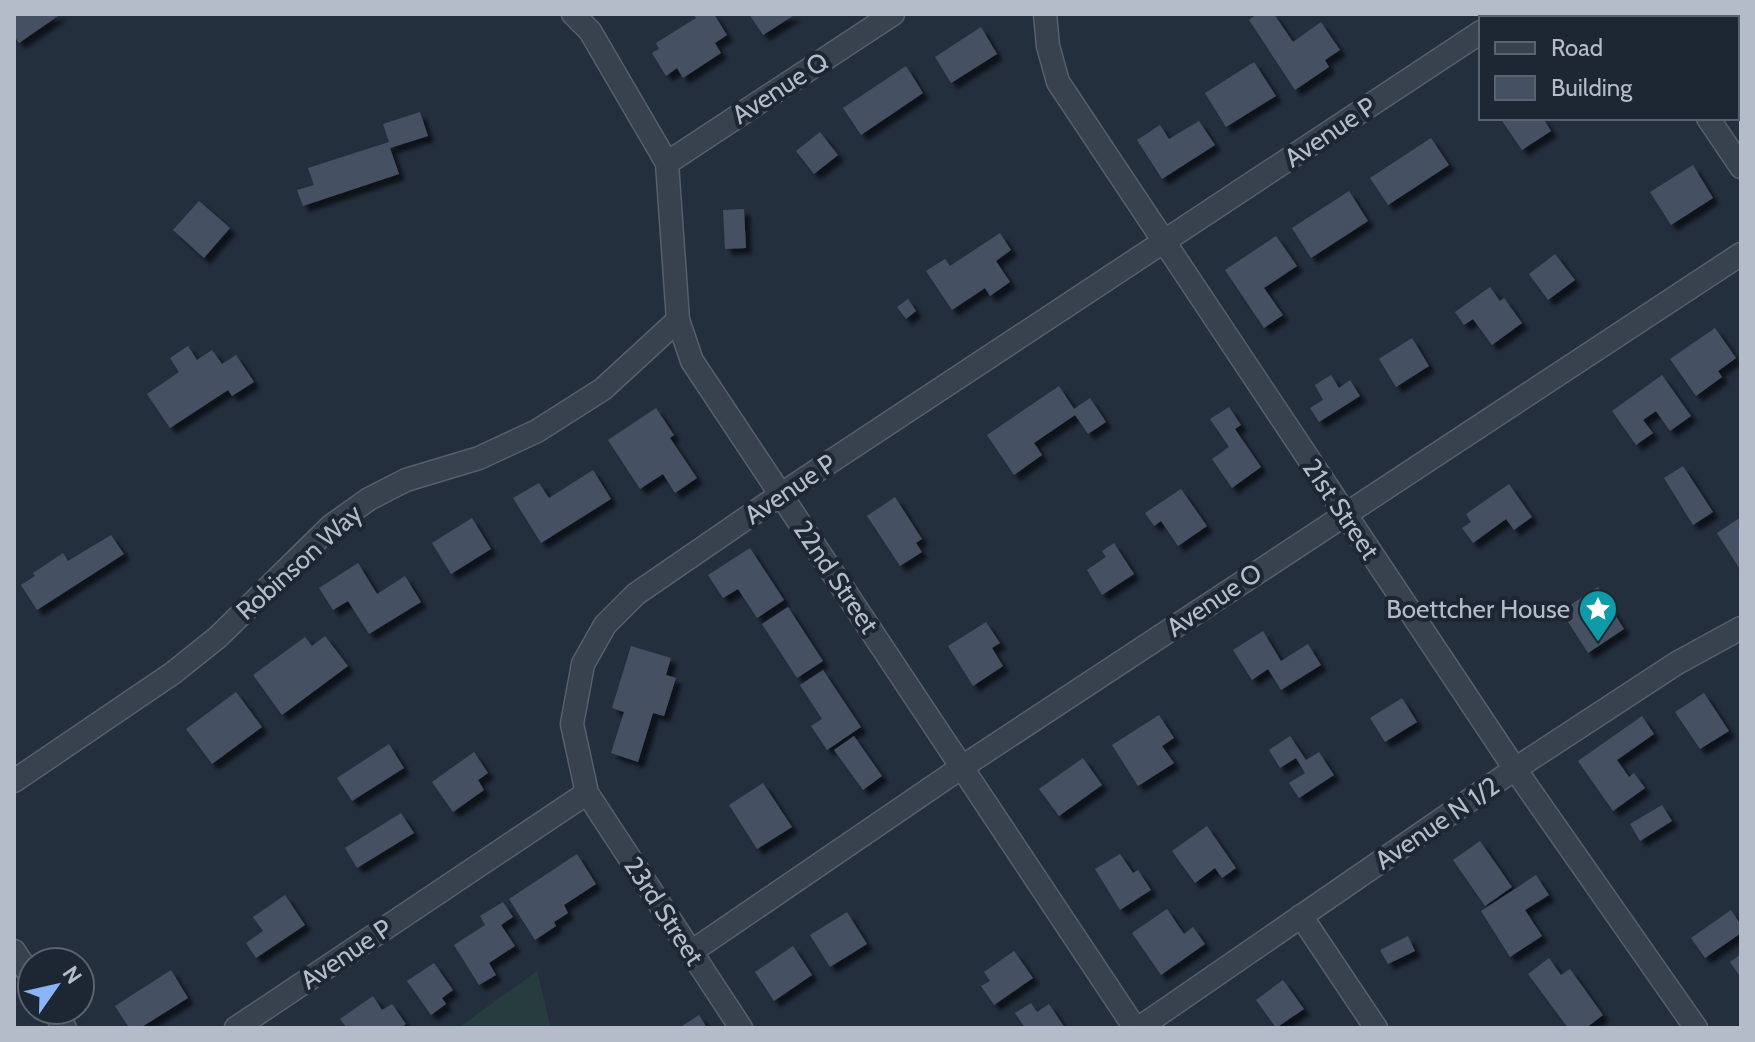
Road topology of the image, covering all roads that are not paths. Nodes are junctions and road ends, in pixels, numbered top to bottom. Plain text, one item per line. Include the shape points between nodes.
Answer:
1 (573, 14) edge
2 (893, 14) edge
3 (1045, 14) edge
4 (1479, 33) edge
5 (1709, 120) edge
6 (667, 163) junction
7 (1741, 167) edge
8 (1165, 242) junction
9 (1741, 254) edge
10 (678, 320) junction
11 (780, 495) junction
12 (1343, 514) junction
13 (1741, 628) edge
14 (962, 767) junction
15 (1515, 769) junction
16 (14, 781) edge
17 (587, 793) junction
18 (1301, 916) junction
19 (691, 952) junction
20 (236, 1028) edge
21 (741, 1028) edge
22 (1137, 1028) edge
23 (1376, 1028) edge
24 (1696, 1028) edge

1 - 6 street, 22nd Street via 590,31
2 - 6 street, Avenue Q
3 - 8 street, 21st Street via 1058,82
4 - 8 street, Avenue P
5 - 7 street
6 - 10 street, 22nd Street
8 - 11 street, Avenue P
8 - 12 street, 21st Street
9 - 12 street, Avenue O
10 - 11 street, 22nd Street via 692,361
10 - 16 street, Robinson Way via 603,389 537,431 369,499 331,526 218,637 173,673
11 - 14 street, 22nd Street
11 - 17 street, Avenue P via 636,594 605,625 583,664 572,724
12 - 14 street, Avenue O
12 - 15 street, 21st Street
13 - 15 street, Avenue N 1/2 via 1677,663
14 - 19 street, Avenue O
14 - 22 street, 22nd Street
15 - 18 street, Avenue N 1/2
15 - 24 street, 21st Street
17 - 19 street, 23rd Street
17 - 20 street, Avenue P
18 - 22 street, Avenue N 1/2
18 - 23 street
19 - 21 street, 23rd Street

